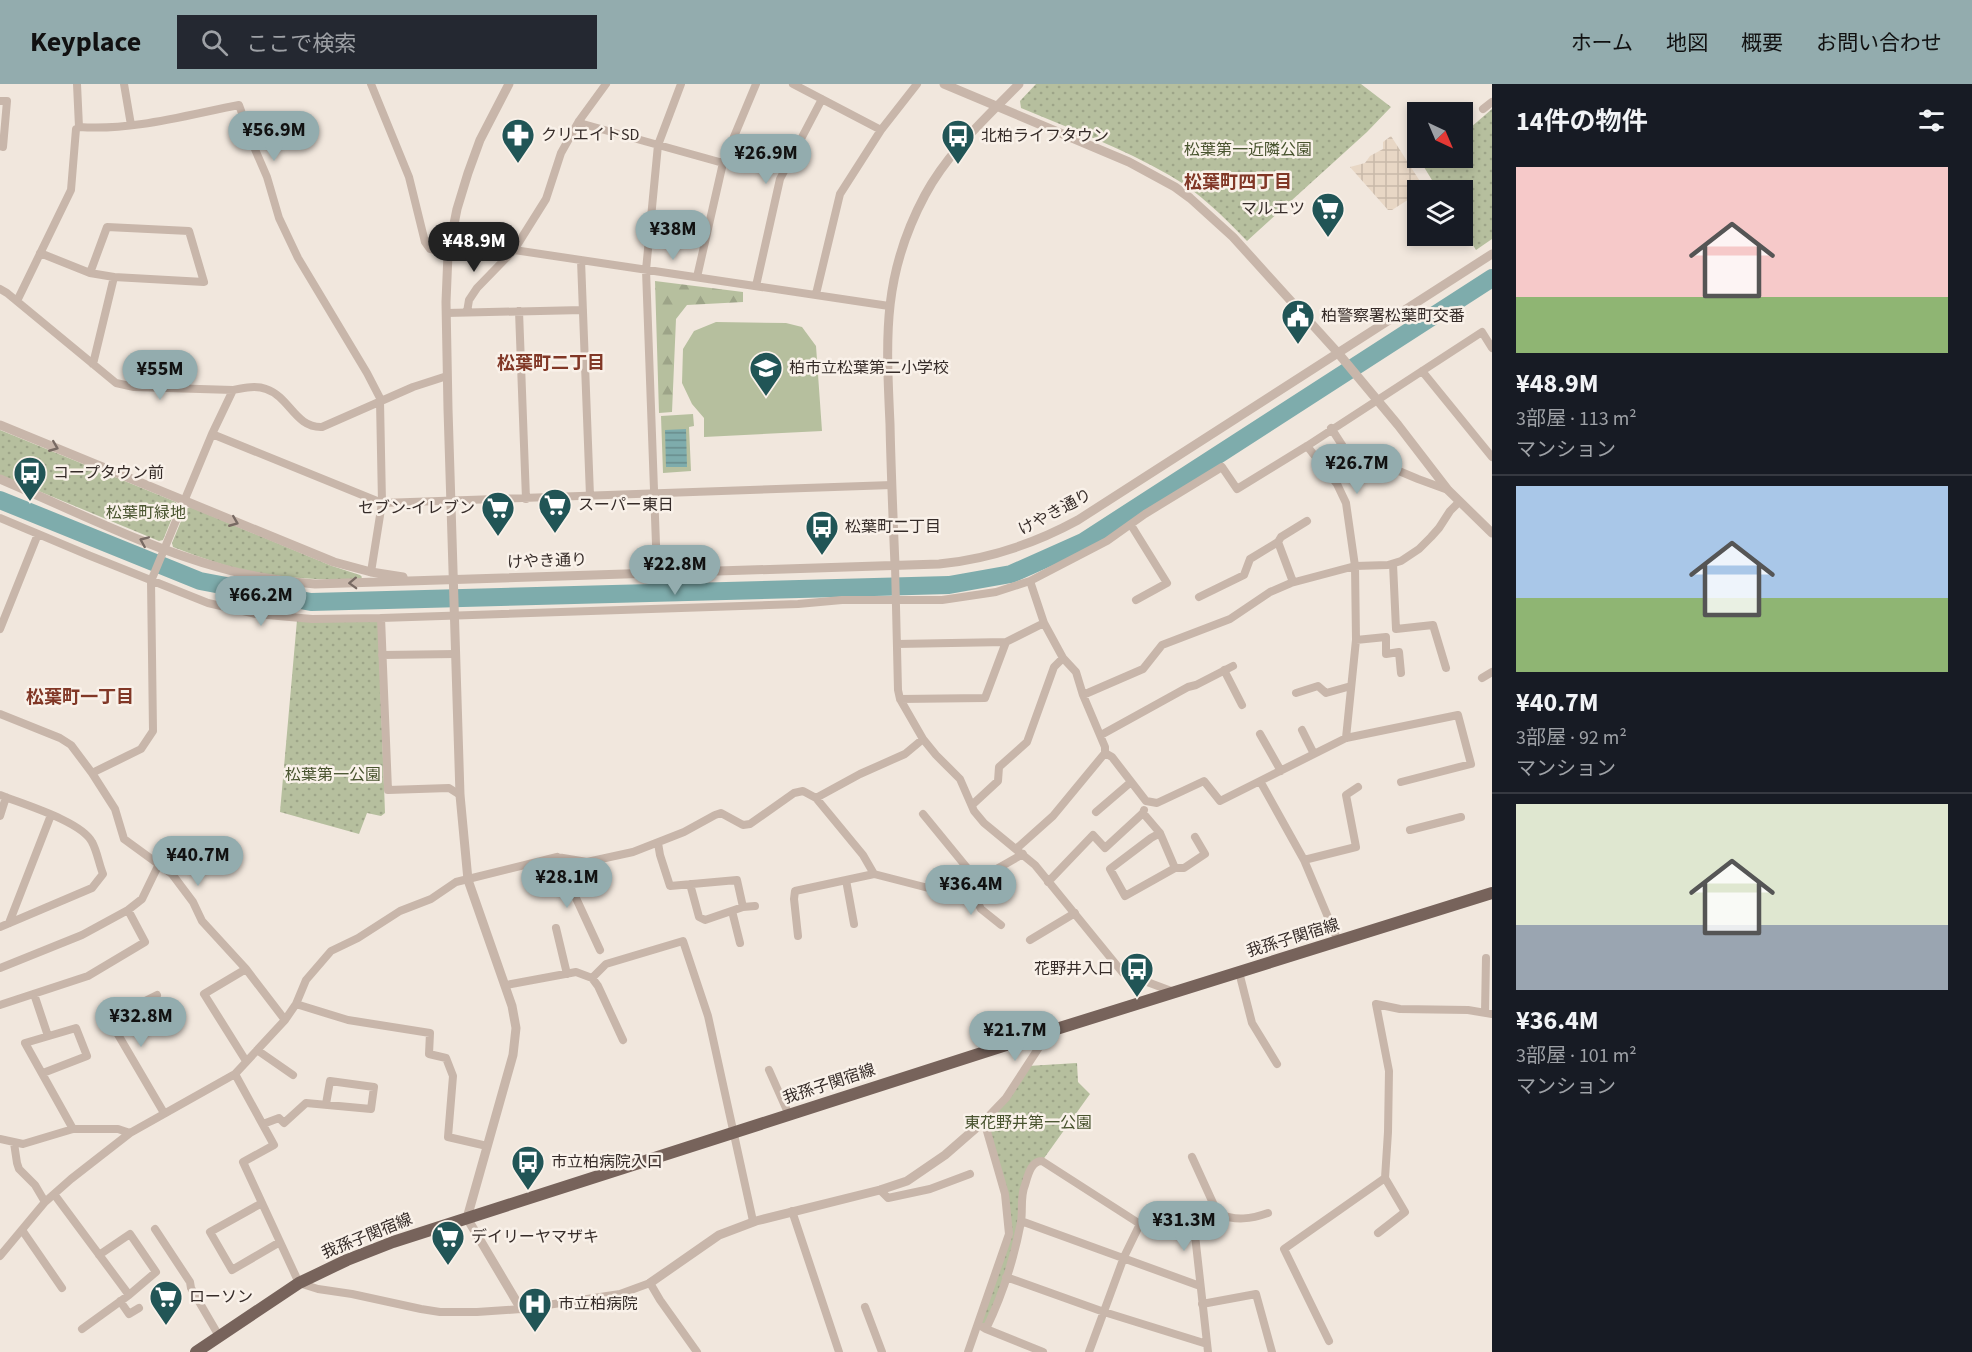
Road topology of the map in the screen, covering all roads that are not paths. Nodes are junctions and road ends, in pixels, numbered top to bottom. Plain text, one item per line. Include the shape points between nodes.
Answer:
1 (77, 84) edge
2 (124, 84) edge
3 (371, 84) edge
4 (509, 84) edge
5 (606, 84) edge
6 (681, 84) edge
7 (756, 84) edge
8 (793, 84) edge
9 (917, 84) edge
10 (944, 84) edge
11 (1019, 84) edge
12 (822, 99) junction
13 (0, 101) edge
14 (1492, 102) edge
15 (997, 107) junction
16 (1483, 109) dead end
17 (579, 121) junction
18 (131, 124) junction
19 (79, 127) junction
20 (881, 130) junction
21 (658, 145) junction
22 (0, 146) edge
23 (723, 163) junction
24 (514, 250) junction
25 (40, 253) junction
26 (448, 254) junction
27 (1492, 254) edge
28 (581, 260) junction
29 (646, 270) junction
30 (90, 273) junction
31 (114, 277) junction
32 (697, 277) junction
33 (756, 286) junction
34 (0, 290) edge
35 (816, 294) junction
36 (17, 301) junction
37 (889, 306) junction
38 (583, 310) junction
39 (467, 312) junction
40 (519, 312) junction
41 (446, 313) junction
42 (1492, 348) edge
43 (1338, 353) junction
44 (93, 364) junction
45 (1422, 371) junction
46 (447, 376) junction
47 (233, 390) junction
48 (1376, 400) junction
49 (380, 401) junction
50 (0, 425) edge
51 (1332, 428) junction
52 (212, 434) junction
53 (1306, 446) junction
54 (1492, 457) edge
55 (0, 479) edge
56 (892, 485) junction
57 (1448, 489) junction
58 (655, 494) junction
59 (590, 496) junction
60 (526, 500) junction
61 (184, 501) junction
62 (451, 501) junction
63 (1459, 502) junction
64 (382, 503) junction
65 (0, 518) edge
66 (1307, 521) dead end
67 (1131, 525) junction
68 (1492, 533) edge
69 (38, 534) junction
70 (1278, 542) junction
71 (162, 553) junction
72 (1393, 564) junction
73 (894, 565) junction
74 (1355, 566) junction
75 (371, 572) junction
76 (657, 572) junction
77 (152, 578) junction
78 (454, 579) junction
79 (1030, 581) junction
80 (1293, 582) junction
81 (896, 597) junction
82 (1198, 597) dead end
83 (1136, 600) dead end
84 (455, 613) junction
85 (381, 618) junction
86 (1044, 623) junction
87 (0, 629) edge
88 (1356, 640) junction
89 (1006, 642) junction
90 (897, 644) junction
91 (456, 654) junction
92 (382, 656) junction
93 (1063, 658) junction
94 (1233, 666) dead end
95 (1446, 668) dead end
96 (1224, 670) junction
97 (1492, 672) edge
98 (1401, 673) dead end
99 (1482, 678) dead end
100 (1351, 686) junction
101 (1296, 693) dead end
102 (1083, 695) junction
103 (900, 699) junction
104 (1242, 705) dead end
105 (0, 714) edge
106 (1302, 730) dead end
107 (1260, 734) dead end
108 (1101, 735) junction
109 (1346, 738) junction
110 (923, 739) junction
111 (1105, 753) junction
112 (1314, 754) junction
113 (1281, 771) junction
114 (92, 772) junction
115 (1260, 781) junction
116 (1131, 782) junction
117 (1401, 782) dead end
118 (1358, 788) dead end
119 (460, 795) junction
120 (3, 796) edge
121 (816, 798) junction
122 (1146, 801) junction
123 (972, 805) junction
124 (1096, 812) dead end
125 (1143, 813) junction
126 (923, 814) dead end
127 (51, 815) junction
128 (0, 816) edge
129 (1461, 817) dead end
130 (1410, 830) dead end
131 (1160, 834) junction
132 (1195, 837) dead end
133 (658, 843) junction
134 (1016, 849) junction
135 (1023, 854) junction
136 (557, 857) junction
137 (1304, 860) junction
138 (159, 864) junction
139 (1175, 868) junction
140 (874, 874) junction
141 (468, 880) junction
142 (846, 880) junction
143 (977, 880) junction
144 (1048, 882) junction
145 (690, 884) junction
146 (969, 885) junction
147 (1492, 892) edge
148 (755, 906) dead end
149 (743, 907) junction
150 (128, 910) junction
151 (732, 911) junction
152 (1075, 913) junction
153 (9, 923) junction
154 (854, 924) dead end
155 (1001, 925) dead end
156 (0, 927) edge
157 (556, 928) dead end
158 (798, 936) dead end
159 (1030, 940) dead end
160 (1338, 941) junction
161 (740, 943) dead end
162 (600, 950) dead end
163 (1486, 958) dead end
164 (0, 968) edge
165 (246, 969) junction
166 (1239, 972) junction
167 (567, 974) junction
168 (592, 978) junction
169 (506, 985) junction
170 (1176, 992) junction
171 (34, 994) junction
172 (157, 994) dead end
173 (296, 1004) junction
174 (0, 1005) edge
175 (1489, 1013) edge
176 (285, 1020) junction
177 (1050, 1031) junction
178 (48, 1036) junction
179 (623, 1040) dead end
180 (257, 1050) junction
181 (246, 1060) junction
182 (1277, 1064) dead end
183 (769, 1070) dead end
184 (43, 1073) junction
185 (234, 1074) junction
186 (293, 1075) dead end
187 (326, 1104) junction
188 (164, 1113) junction
189 (789, 1115) junction
190 (984, 1121) junction
191 (263, 1124) junction
192 (73, 1129) junction
193 (734, 1132) junction
194 (130, 1133) junction
195 (0, 1139) edge
196 (14, 1143) junction
197 (487, 1146) junction
198 (1192, 1157) dead end
199 (970, 1174) dead end
200 (1385, 1178) junction
201 (880, 1190) junction
202 (54, 1194) junction
203 (45, 1202) junction
204 (262, 1203) junction
205 (792, 1211) junction
206 (1269, 1213) dead end
207 (1218, 1214) junction
208 (1193, 1217) junction
209 (467, 1218) junction
210 (753, 1221) junction
211 (1021, 1221) junction
212 (1140, 1224) junction
213 (155, 1229) dead end
214 (22, 1230) junction
215 (1378, 1233) dead end
216 (280, 1242) junction
217 (99, 1255) junction
218 (0, 1256) edge
219 (1124, 1257) junction
220 (1006, 1277) junction
221 (299, 1283) junction
222 (650, 1283) junction
223 (1200, 1286) junction
224 (62, 1288) dead end
225 (129, 1295) junction
226 (120, 1301) junction
227 (1202, 1304) junction
228 (865, 1307) dead end
229 (139, 1308) dead end
230 (521, 1309) junction
231 (1104, 1312) junction
232 (982, 1327) junction
233 (82, 1329) dead end
234 (219, 1336) junction
235 (1329, 1341) dead end
236 (1208, 1348) edge
237 (1031, 1350) edge
238 (196, 1352) edge
239 (697, 1352) edge
240 (839, 1352) edge
241 (882, 1352) edge
242 (968, 1352) edge
243 (1043, 1352) edge
244 (1089, 1352) edge
245 (1272, 1352) edge

1 - 19 street
2 - 18 street
3 - 26 street via 409,177 426,242 430,249
4 - 26 street via 468,173
5 - 17 street
6 - 21 street
7 - 23 street
8 - 12 street
9 - 20 street
10 - 15 street
11 - 15 street
12 - 20 street
12 - 33 street via 780,179
13 - 22 street via 7,101 3,147
14 - 16 street
15 - 37 street via 968,137 926,193 905,239
15 - 43 street via 1129,162 1175,187 1225,229
17 - 21 street
17 - 24 street via 561,153 546,199
18 - 19 street
18 - 49 street via 172,120 239,105 279,218 298,258
19 - 25 street via 71,190
20 - 35 street via 840,194
21 - 23 street
21 - 29 street
23 - 32 street
24 - 28 street
24 - 39 street via 477,288
25 - 30 street
25 - 36 street
26 - 41 street
27 - 43 street, けやき通り
28 - 29 street
28 - 38 street
29 - 32 street
29 - 58 street
30 - 31 street
30 - 31 street via 107,227 189,231 204,282
31 - 44 street
32 - 33 street
33 - 35 street
34 - 36 street
35 - 37 street
36 - 44 street
37 - 56 street via 886,346
38 - 40 street
38 - 59 street
39 - 40 street
39 - 41 street
40 - 60 street
41 - 46 street
42 - 45 street via 1482,332
43 - 48 street
43 - 73 street, けやき通り via 1057,532 986,557
44 - 47 street via 116,383 134,387
45 - 48 street
45 - 54 street
46 - 49 street
46 - 62 street
47 - 49 street via 266,388 311,428 322,427
47 - 52 street
48 - 51 street
48 - 57 street
49 - 64 street
50 -> 61 street
51 - 53 street
51 - 57 street via 1344,448
52 - 61 street
52 - 64 street
53 - 67 street via 1237,489 1222,467
53 - 74 street via 1337,484 1346,503
71 -> 55 street
56 - 58 street
56 - 73 street
57 - 63 street
58 - 59 street
58 - 76 street
59 - 60 street
60 - 62 street
61 - 71 street
61 -> 75 street via 334,562
62 - 64 street
62 - 78 street
63 - 68 street
63 - 72 street via 1419,549
64 - 75 street
65 - 69 street
66 - 70 street
67 - 79 street
67 - 83 street via 1167,583
69 - 77 street
69 - 87 street
70 - 80 street
70 - 82 street via 1250,559 1244,575
71 - 77 street
78 -> 71 street via 315,584 284,581
72 - 74 street
72 - 95 street via 1396,629 1433,625
73 - 76 street, けやき通り
73 - 81 street
74 - 80 street
74 - 88 street
75 - 78 street
76 - 78 street, けやき通り
77 - 85 street via 208,603 256,614 312,619
77 - 114 street via 153,731 141,749
78 - 84 street
79 - 81 street via 969,597
79 - 86 street
80 - 102 street via 1270,592 1230,619 1162,645 1143,669
81 - 84 street
81 - 90 street
84 - 85 street
84 - 91 street
85 - 92 street
86 - 89 street
86 - 93 street
88 - 98 street via 1386,637 1386,654 1399,652
88 - 100 street
89 - 90 street
89 - 103 street via 985,698
90 - 103 street
91 - 92 street
91 - 119 street
92 - 119 street via 388,790 449,789
93 - 102 street via 1076,672
93 - 123 street via 1054,667 1027,742 999,767 998,781
94 - 96 street
96 - 104 street
96 - 108 street
97 - 99 street
100 - 101 street via 1326,693 1318,686
100 - 109 street
102 - 108 street
103 - 110 street
105 - 114 street via 66,741
106 - 112 street
107 - 113 street
108 - 111 street
109 - 112 street
109 - 117 street via 1458,715 1471,764
110 - 121 street via 905,754
110 - 123 street via 960,779
111 - 116 street
111 - 134 street via 1053,816
112 - 113 street
113 - 115 street
114 - 138 street via 115,809 124,839
115 - 122 street via 1220,801 1204,781 1157,803
115 - 137 street
116 - 122 street
116 - 124 street
118 - 137 street via 1346,795 1356,847
119 - 141 street
120 - 127 street
120 - 128 street
121 - 133 street via 803,791 794,793 750,824 743,825 721,813
121 - 140 street
122 - 125 street
123 - 134 street via 984,823
125 - 131 street
125 - 144 street via 1106,848 1093,835
126 - 143 street
127 - 153 street
127 - 153 street via 88,836 103,874 92,888
129 - 130 street
131 - 139 street
131 - 139 street via 1110,868 1125,896
132 - 139 street via 1205,854 1184,868
133 - 136 street via 587,862
133 - 145 street via 670,886
134 - 135 street
135 - 143 street
135 - 144 street
136 - 141 street
136 - 162 street
137 - 160 street
138 - 150 street via 142,899
138 - 165 street via 172,874 202,921
140 - 142 street
140 - 146 street via 940,891 958,891
141 - 169 street
141 - 173 street via 448,886 331,951 306,980
142 - 154 street
142 - 158 street via 795,891
143 - 146 street
144 - 152 street
145 - 149 street via 737,880
145 - 151 street via 699,917 705,920
146 - 155 street via 981,909
147 - 160 main road, 我孫子関宿線
148 - 149 street
149 - 151 street
150 - 164 street via 82,935
150 - 171 street via 145,942 88,976
151 - 161 street
152 - 159 street
152 - 170 street via 1123,973
153 - 156 street
157 - 167 street
160 - 166 main road, 我孫子関宿線
163 - 175 street
165 - 176 street
165 - 181 street via 204,994
166 - 170 main road, 我孫子関宿線
166 - 182 street via 1252,1023
167 - 168 street via 576,972
167 - 169 street
168 - 179 street
168 - 193 street via 606,964 683,940 708,1016
169 - 197 street via 515,1019 513,1055
170 - 177 main road, 我孫子関宿線
171 - 174 street
171 - 178 street
172 - 188 street via 117,1016 114,1026
173 - 176 street
173 - 197 street via 348,1020 430,1033 429,1054 446,1058 453,1076 448,1137
175 - 200 street via 1376,1004 1389,1071
176 - 180 street
177 - 189 main road, 我孫子関宿線
177 - 190 street via 1006,1098
178 - 184 street via 26,1043
178 - 184 street via 75,1028 87,1056
180 - 181 street
180 - 186 street
181 - 185 street
183 - 189 street
184 - 192 street
185 - 188 street
185 - 191 street
187 - 187 street via 371,1109 374,1087 330,1081
187 - 191 street via 306,1103 284,1124 279,1118
188 - 194 street
189 - 193 main road, 我孫子関宿線
190 - 201 street via 923,1171
190 - 232 street via 1005,1194 1009,1234
191 - 204 street via 274,1145 243,1162
192 - 194 street via 118,1129
192 - 196 street via 32,1142
193 - 209 main road, 我孫子関宿線
193 - 210 street
194 - 202 street
195 - 196 street
196 - 203 street via 19,1169
197 - 209 street
198 - 207 street
199 - 201 street via 930,1189 888,1198
200 - 215 street via 1405,1212
200 - 235 street via 1284,1249
201 - 205 street
202 - 203 street
202 - 217 street
203 - 214 street
204 - 216 street
204 - 216 street via 210,1232 232,1270
205 - 210 street
205 - 240 street
206 - 207 street via 1252,1219
207 - 208 street
208 - 212 street
208 - 223 street
209 - 221 main road, 我孫子関宿線 via 369,1250
209 - 230 street
210 - 222 street via 719,1235
211 - 212 street via 1023,1188 1033,1164 1042,1161
211 - 219 street
211 - 220 street
212 - 219 street
213 - 234 street
214 - 218 street
214 - 224 street
216 - 221 street
217 - 225 street
217 - 225 street via 130,1234 156,1272
219 - 223 street
219 - 231 street
220 - 231 street
220 - 232 street via 997,1306
221 - 230 street via 440,1312
221 - 234 main road, 我孫子関宿線
222 - 230 street via 620,1294
222 - 239 street
223 - 227 street
225 - 226 street
226 - 229 street via 129,1314
226 - 233 street
227 - 236 street
227 - 245 street via 1256,1294
228 - 241 street
231 - 236 street
231 - 244 street
232 - 237 street
232 - 242 street
234 - 238 main road, 我孫子関宿線
237 - 243 street

